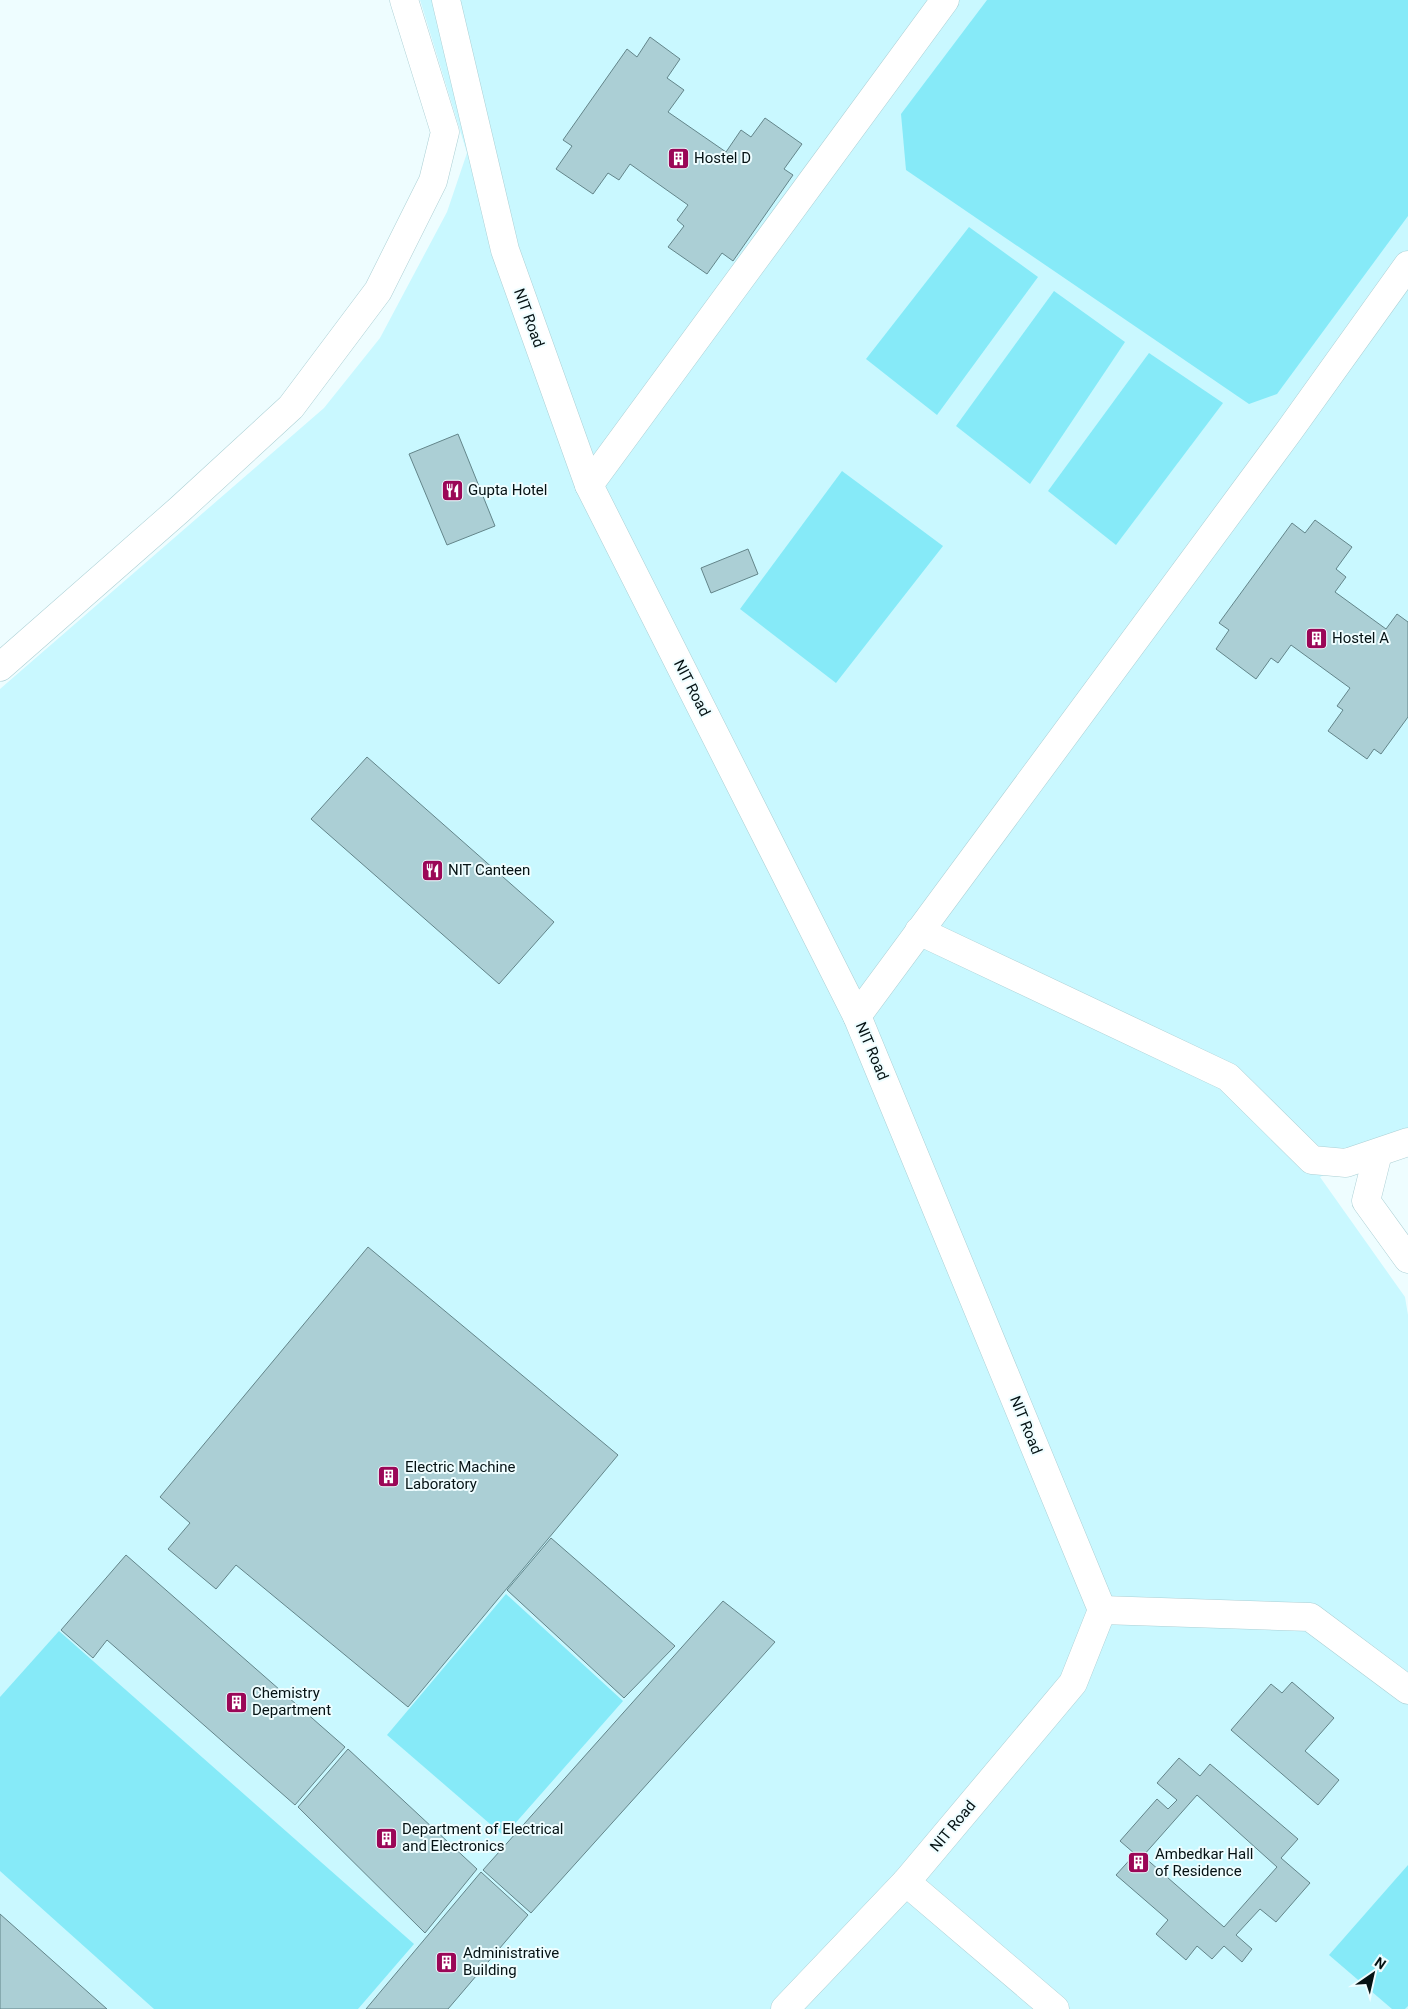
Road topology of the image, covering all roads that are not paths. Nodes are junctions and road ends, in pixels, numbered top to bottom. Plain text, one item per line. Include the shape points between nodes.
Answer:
1 (404, 0) edge
2 (446, 0) edge
3 (945, 0) edge
4 (1408, 265) edge
5 (589, 485) junction
6 (0, 667) edge
7 (919, 931) junction
8 (857, 1016) junction
9 (1408, 1142) edge
10 (1378, 1153) junction
11 (1408, 1259) edge
12 (1102, 1610) junction
13 (1408, 1690) edge
14 (906, 1882) junction
15 (785, 2009) edge
16 (1055, 2009) edge

1 - 6 street via 445,132 434,181 378,291 291,407
2 - 5 street, NIT Road via 505,250
3 - 5 street
4 - 7 street
5 - 8 street, NIT Road
7 - 8 street
7 - 10 street via 1228,1077 1312,1160 1346,1163
8 - 12 street, NIT Road
9 - 10 street
10 - 11 street via 1366,1201
12 - 13 street via 1310,1617
12 - 14 street, NIT Road via 1073,1683
14 - 15 street, NIT Road
14 - 16 street

